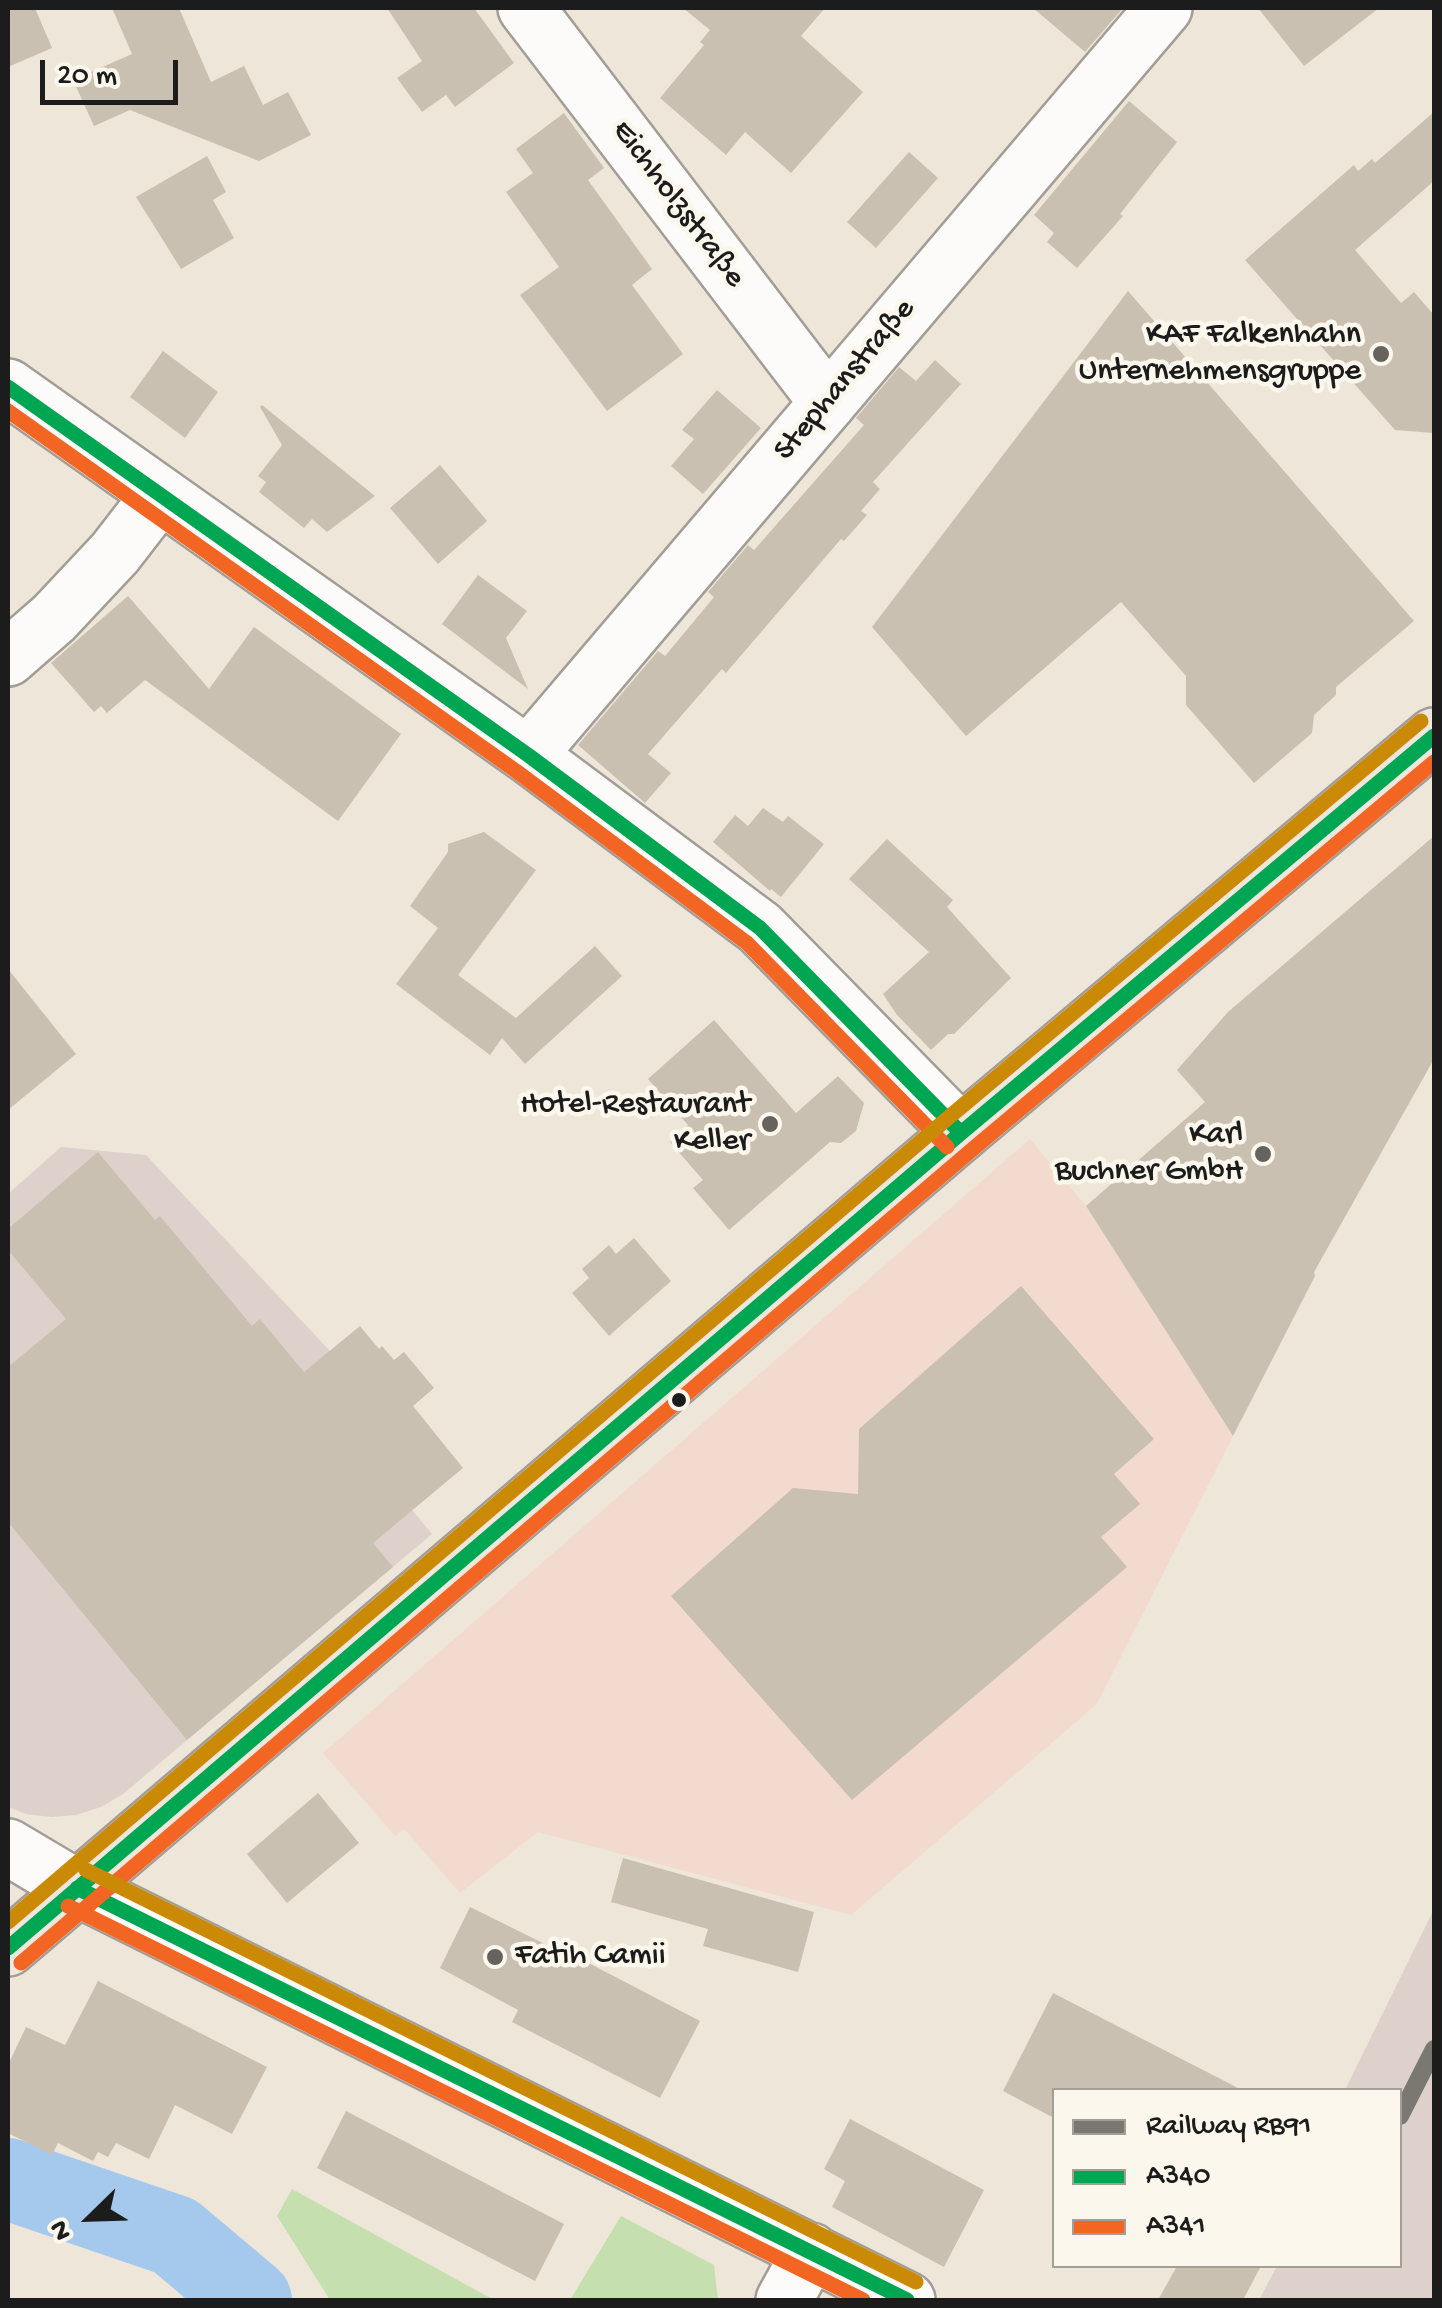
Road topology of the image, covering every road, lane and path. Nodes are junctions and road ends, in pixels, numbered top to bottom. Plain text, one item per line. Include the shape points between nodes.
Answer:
1 (526, 8) edge
2 (1164, 8) edge
3 (8, 387) edge
4 (828, 403) junction
5 (159, 496) junction
6 (8, 658) edge
7 (1434, 736) edge
8 (528, 755) junction
9 (961, 1133) junction
10 (8, 1847) edge
11 (78, 1888) junction
12 (8, 1948) edge
13 (811, 2251) junction
14 (784, 2300) edge
15 (907, 2300) edge

1 - 4 street, Eichholzstraße
2 - 4 street, Stephanstraße
3 - 5 street
4 - 8 street, Stephanstraße
5 - 6 street via 54,618
5 - 8 street
7 - 9 main road
8 - 9 street via 760,928
9 - 11 main road
10 - 11 street
11 - 12 main road
11 - 13 street
13 - 14 street
13 - 15 street

